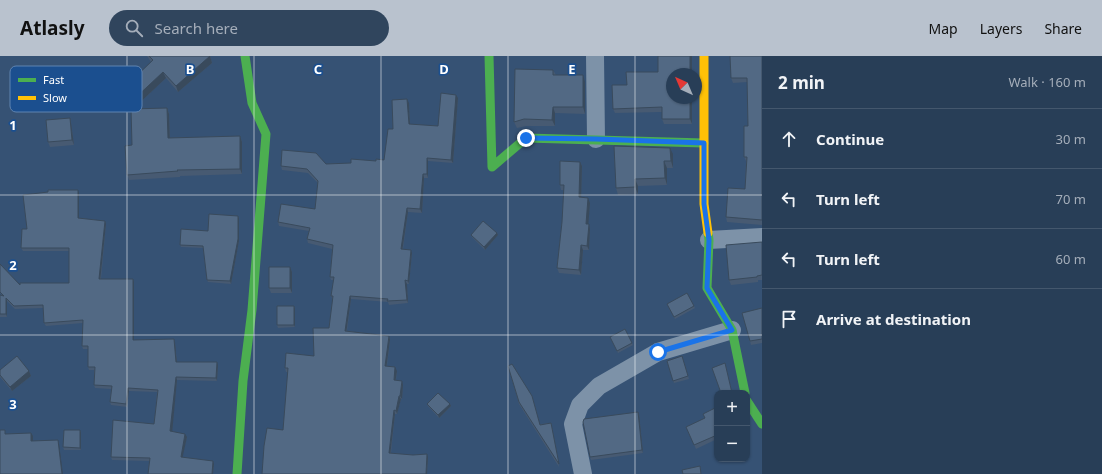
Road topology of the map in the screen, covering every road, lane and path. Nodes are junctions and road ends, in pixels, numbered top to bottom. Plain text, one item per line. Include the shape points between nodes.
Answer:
1 (244, 56) edge
2 (489, 56) edge
3 (595, 56) edge
4 (704, 56) edge
5 (596, 139) junction
6 (704, 143) junction
7 (762, 237) edge
8 (709, 240) junction
9 (732, 330) junction
10 (744, 390) edge
11 (750, 406) edge
12 (762, 424) edge
13 (237, 474) edge
14 (583, 474) edge

1 - 13 street via 252,103 266,134
2 - 5 street via 492,167 526,138
3 - 5 street
4 - 6 street
5 - 6 street
6 - 8 street via 704,204
7 - 8 street
8 - 9 street via 707,288
9 - 10 street
9 - 14 street via 658,352 599,386 580,405 573,424
11 - 12 street

